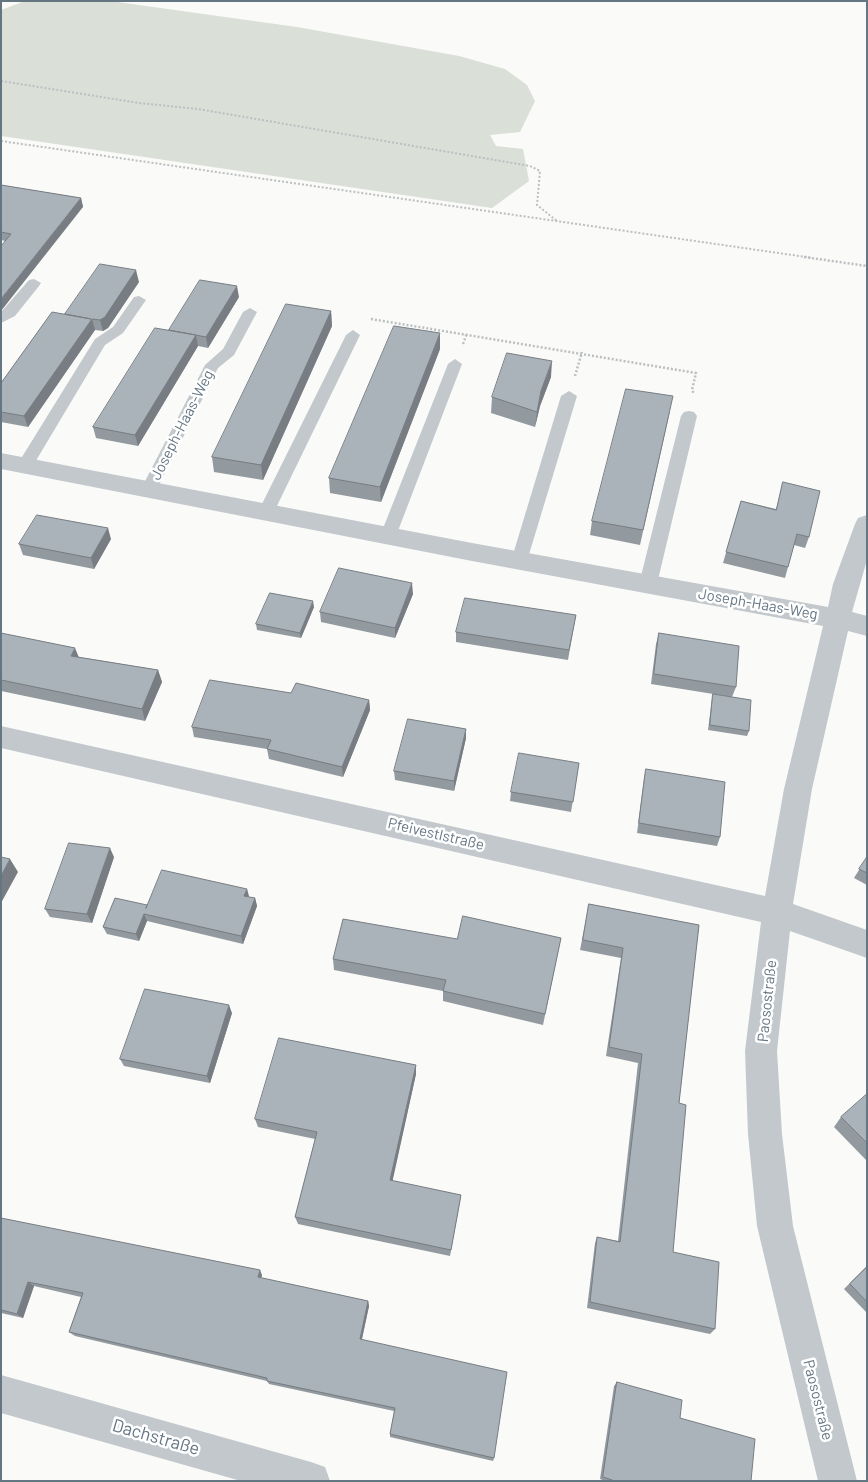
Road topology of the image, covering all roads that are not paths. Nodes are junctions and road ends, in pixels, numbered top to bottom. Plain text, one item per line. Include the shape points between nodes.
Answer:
1 (34, 283) dead end
2 (139, 300) dead end
3 (250, 312) dead end
4 (1, 319) edge
5 (354, 335) dead end
6 (455, 364) dead end
7 (569, 396) dead end
8 (689, 416) road end
9 (1, 461) edge
10 (25, 465) junction
11 (149, 489) junction
12 (266, 512) junction
13 (867, 524) edge
14 (388, 536) junction
15 (520, 561) junction
16 (648, 584) junction
17 (853, 623) edge
18 (1, 737) edge
19 (777, 912) junction
20 (867, 944) edge
21 (1, 1394) edge
22 (311, 1481) edge
23 (838, 1481) edge

1 - 4 lane via 10,313
2 - 10 lane via 118,330 100,342
3 - 11 lane, Joseph-Haas-Weg via 229,352 212,365
5 - 12 lane
6 - 14 lane
7 - 15 lane
8 - 16 lane
9 - 10 street, Joseph-Haas-Weg
10 - 11 street, Joseph-Haas-Weg
11 - 12 street, Joseph-Haas-Weg
12 - 14 street, Joseph-Haas-Weg
13 - 17 street, Paosostraße via 846,584
14 - 15 street, Joseph-Haas-Weg
15 - 16 street, Joseph-Haas-Weg
16 - 17 street, Joseph-Haas-Weg
17 - 19 street, Paosostraße via 798,789
18 - 19 street, Pfeivestlstraße
19 - 20 street, Pfeivestlstraße
19 - 23 street, Paosostraße via 762,1051 765,1134 776,1226
21 - 22 street, Dachstraße

